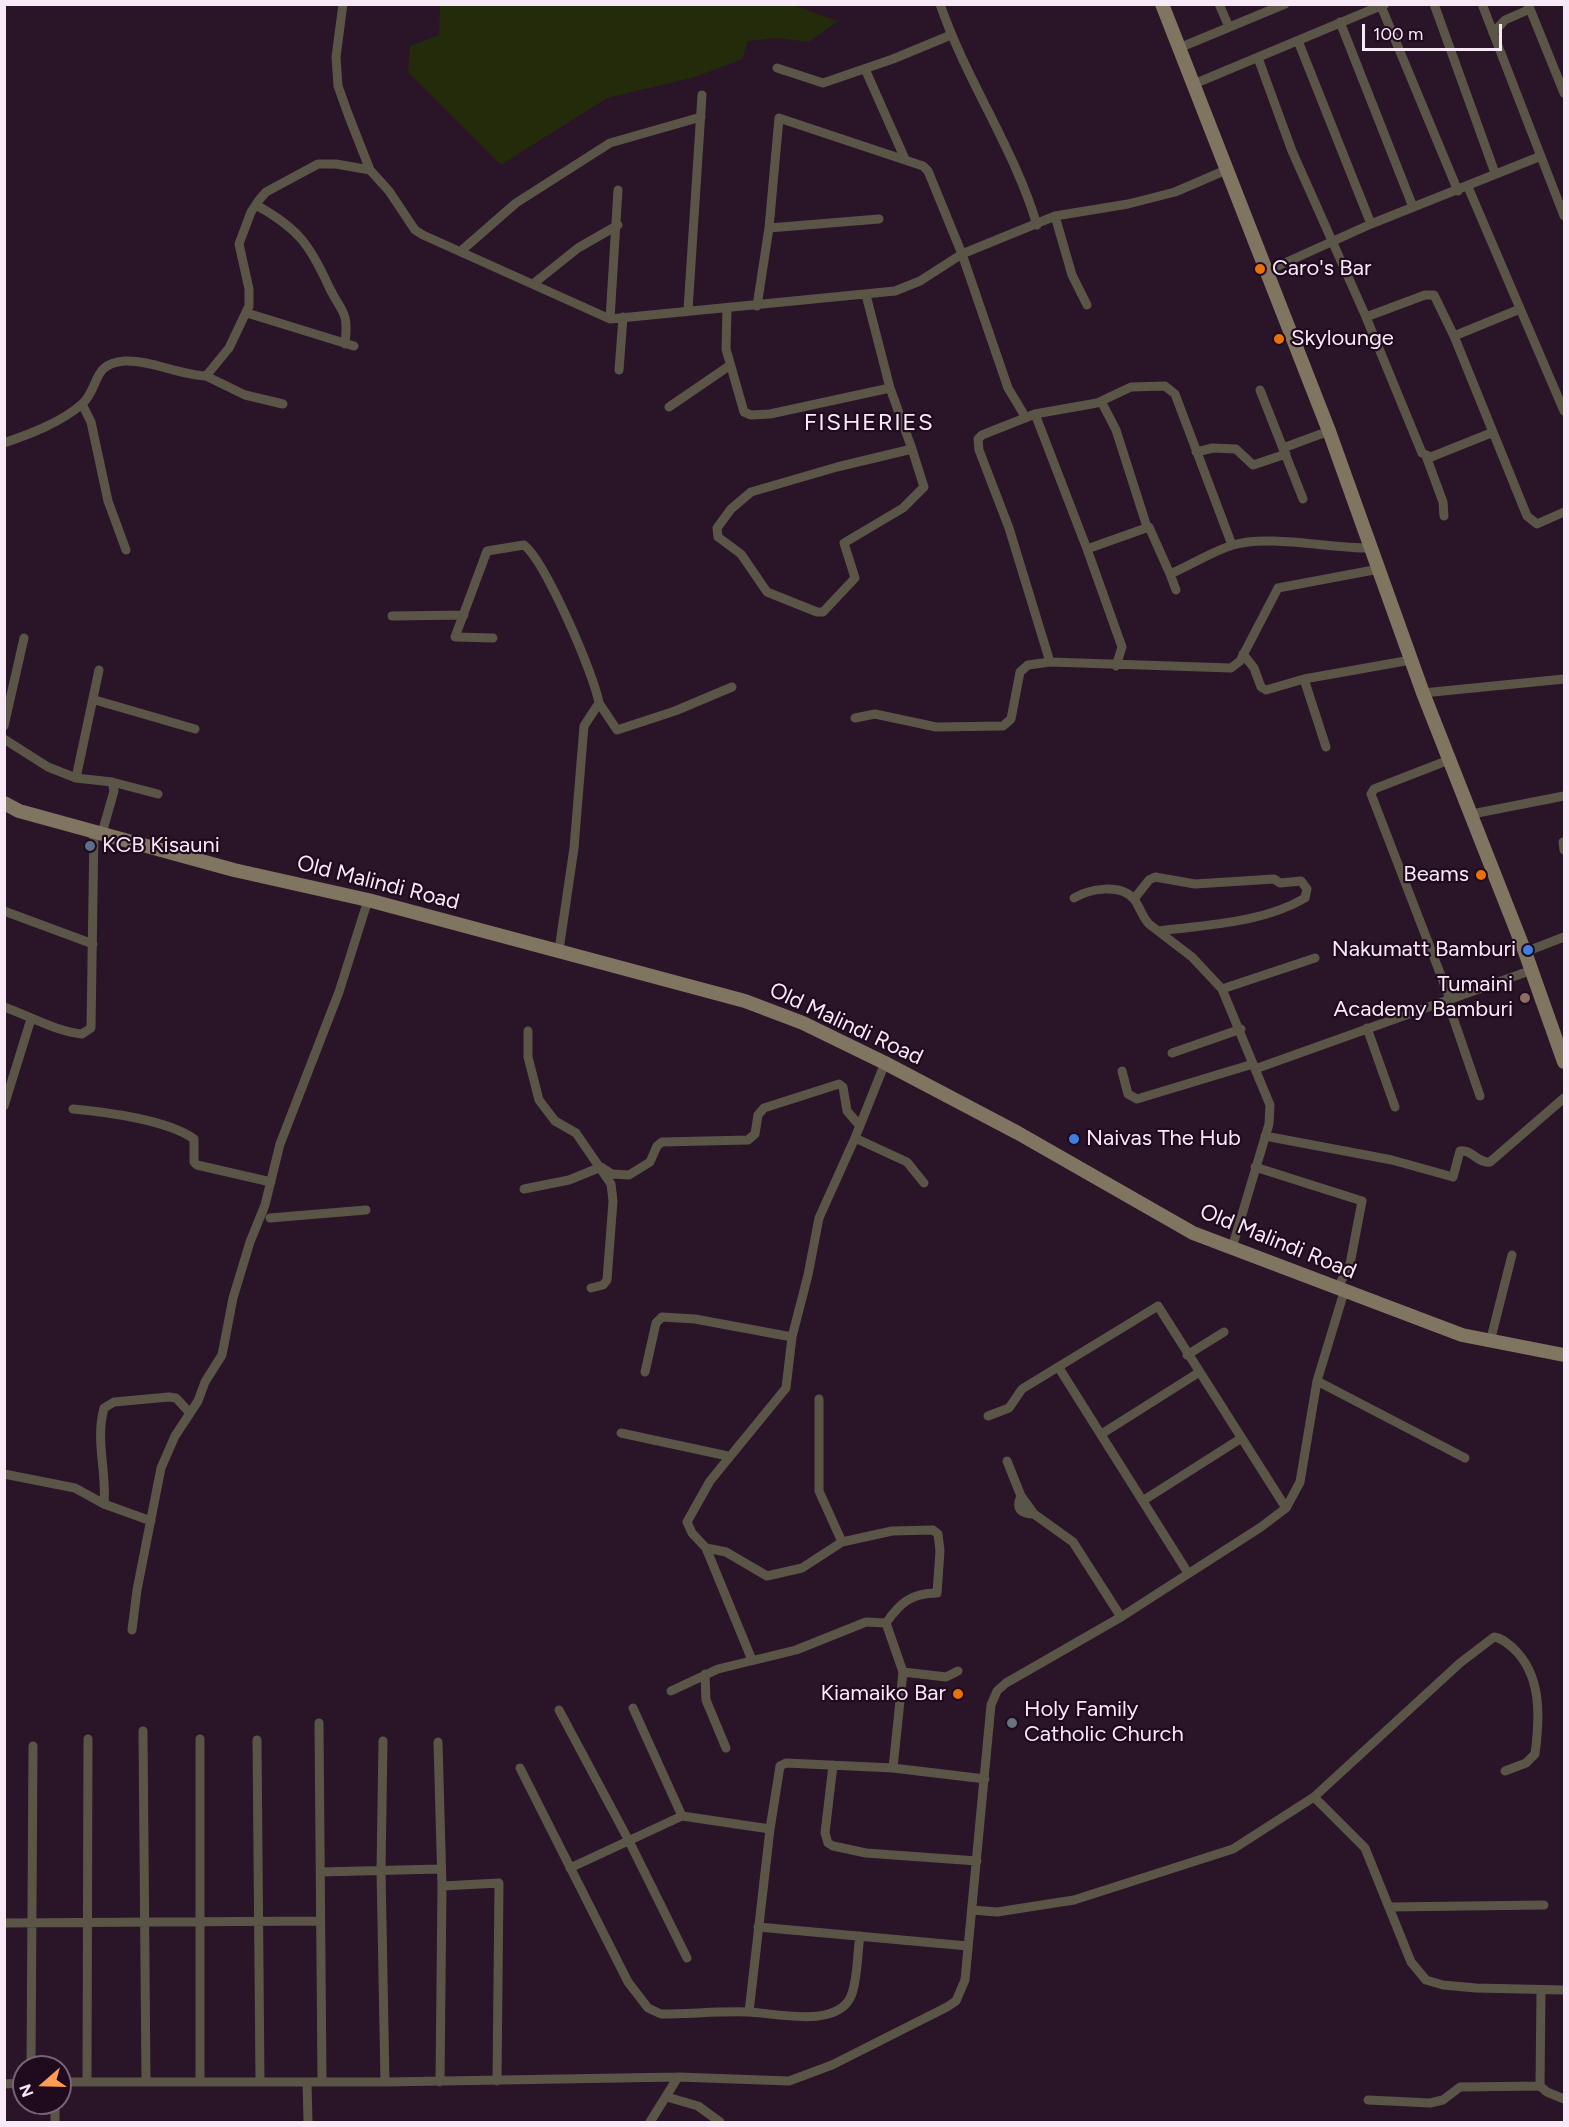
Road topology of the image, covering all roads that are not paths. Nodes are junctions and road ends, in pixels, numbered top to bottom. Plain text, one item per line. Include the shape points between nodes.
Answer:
1 (343, 4) edge
2 (940, 4) edge
3 (1162, 4) edge
4 (1219, 4) edge
5 (1285, 4) edge
6 (1434, 4) edge
7 (1482, 4) edge
8 (1383, 5) edge
9 (1529, 7) edge
10 (1340, 22) junction
11 (1229, 27) junction
12 (1493, 33) junction
13 (951, 35) junction
14 (1298, 41) junction
15 (1179, 48) junction
16 (1258, 58) junction
17 (777, 68) dead end
18 (865, 69) junction
19 (1194, 84) junction
20 (1564, 93) edge
21 (702, 95) dead end
22 (701, 117) junction
23 (1541, 156) junction
24 (905, 159) junction
25 (370, 170) junction
26 (1226, 170) junction
27 (1495, 173) junction
28 (1468, 187) junction
29 (618, 190) dead end
30 (1458, 190) junction
31 (256, 205) junction
32 (1413, 207) junction
33 (1055, 216) junction
34 (1564, 216) edge
35 (879, 219) dead end
36 (1371, 224) junction
37 (618, 225) junction
38 (1037, 225) junction
39 (769, 228) junction
40 (1333, 241) junction
41 (462, 251) junction
42 (962, 254) junction
43 (1266, 271) junction
44 (533, 284) junction
45 (866, 295) junction
46 (1087, 304) dead end
47 (757, 306) junction
48 (727, 309) junction
49 (1520, 309) junction
50 (688, 310) junction
51 (247, 313) junction
52 (1366, 316) junction
53 (623, 317) junction
54 (610, 320) junction
55 (1454, 336) junction
56 (729, 366) junction
57 (619, 370) dead end
58 (206, 376) junction
59 (890, 388) junction
60 (1260, 390) dead end
61 (1101, 401) junction
62 (82, 404) junction
63 (283, 404) dead end
64 (669, 407) dead end
65 (1564, 411) edge
66 (1031, 416) junction
67 (1329, 430) junction
68 (1491, 433) junction
69 (4, 443) edge
70 (912, 449) junction
71 (1285, 451) junction
72 (1196, 452) junction
73 (1426, 456) junction
74 (1303, 499) dead end
75 (1564, 512) edge
76 (1444, 516) dead end
77 (1147, 527) junction
78 (1232, 545) junction
79 (1372, 548) junction
80 (1087, 549) junction
81 (126, 550) dead end
82 (1380, 568) junction
83 (1170, 574) junction
84 (1176, 590) dead end
85 (392, 615) dead end
86 (464, 615) junction
87 (24, 638) dead end
88 (493, 638) dead end
89 (1243, 654) junction
90 (1411, 660) junction
91 (1050, 662) junction
92 (1116, 666) junction
93 (99, 670) dead end
94 (1304, 679) junction
95 (1564, 679) edge
96 (732, 687) dead end
97 (1423, 693) junction
98 (95, 699) junction
99 (598, 703) junction
100 (855, 718) dead end
101 (4, 726) edge
102 (195, 729) dead end
103 (4, 740) edge
104 (1326, 747) dead end
105 (1449, 760) junction
106 (76, 778) junction
107 (112, 782) junction
108 (158, 794) dead end
109 (1564, 796) edge
110 (4, 803) edge
111 (1472, 814) junction
112 (98, 832) junction
113 (1074, 898) dead end
114 (1134, 899) junction
115 (368, 900) junction
116 (4, 911) edge
117 (1158, 931) junction
118 (1564, 937) edge
119 (93, 944) junction
120 (559, 950) junction
121 (1525, 952) junction
122 (1315, 958) dead end
123 (1532, 970) junction
124 (1222, 989) junction
125 (1449, 999) junction
126 (4, 1007) edge
127 (31, 1019) junction
128 (1367, 1028) junction
129 (1241, 1029) junction
130 (528, 1031) dead end
131 (1172, 1053) dead end
132 (1564, 1062) edge
133 (885, 1063) junction
134 (1254, 1066) junction
135 (1122, 1071) dead end
136 (1480, 1096) dead end
137 (1564, 1098) edge
138 (4, 1106) edge
139 (1395, 1107) dead end
140 (73, 1109) dead end
141 (860, 1125) junction
142 (1265, 1136) junction
143 (855, 1138) junction
144 (601, 1167) junction
145 (1255, 1167) junction
146 (271, 1182) junction
147 (924, 1183) dead end
148 (524, 1189) dead end
149 (366, 1210) dead end
150 (270, 1218) dead end
151 (1232, 1248) junction
152 (1512, 1255) dead end
153 (591, 1288) dead end
154 (1341, 1291) junction
155 (1167, 1300) dead end
156 (1158, 1306) junction
157 (1224, 1332) dead end
158 (792, 1337) junction
159 (1490, 1342) junction
160 (1187, 1355) junction
161 (1564, 1355) edge
162 (1059, 1368) junction
163 (645, 1372) dead end
164 (1198, 1373) junction
165 (1317, 1382) junction
166 (819, 1399) dead end
167 (190, 1413) junction
168 (988, 1416) dead end
169 (621, 1433) dead end
170 (1103, 1433) junction
171 (1240, 1438) junction
172 (728, 1456) junction
173 (1465, 1458) dead end
174 (1006, 1461) dead end
175 (4, 1474) edge
176 (1144, 1500) junction
177 (104, 1504) junction
178 (1286, 1508) junction
179 (151, 1521) junction
180 (842, 1542) junction
181 (706, 1548) junction
182 (1188, 1573) junction
183 (1121, 1617) junction
184 (886, 1623) junction
185 (132, 1630) dead end
186 (752, 1660) junction
187 (958, 1671) dead end
188 (903, 1672) junction
189 (705, 1674) junction
190 (671, 1691) dead end
191 (633, 1708) dead end
192 (559, 1710) dead end
193 (319, 1723) dead end
194 (143, 1731) dead end
195 (88, 1739) dead end
196 (200, 1739) dead end
197 (257, 1740) dead end
198 (383, 1741) dead end
199 (438, 1742) dead end
200 (33, 1746) dead end
201 (726, 1748) dead end
202 (833, 1766) junction
203 (520, 1768) dead end
204 (893, 1768) junction
205 (1505, 1771) dead end
206 (985, 1779) junction
207 (1314, 1797) junction
208 (682, 1816) junction
209 (770, 1829) junction
210 (630, 1842) junction
211 (977, 1861) junction
212 (570, 1868) junction
213 (439, 1869) junction
214 (381, 1870) junction
215 (321, 1872) junction
216 (442, 1886) junction
217 (1544, 1905) dead end
218 (1389, 1907) junction
219 (972, 1910) junction
220 (320, 1921) junction
221 (144, 1922) junction
222 (200, 1922) junction
223 (258, 1922) junction
224 (4, 1923) edge
225 (30, 1923) junction
226 (86, 1923) junction
227 (758, 1927) junction
228 (860, 1936) junction
229 (968, 1946) junction
230 (687, 1958) dead end
231 (1541, 1990) junction
232 (1564, 1990) edge
233 (749, 2012) junction
234 (31, 2055) edge
235 (678, 2077) junction
236 (200, 2081) junction
237 (260, 2081) junction
238 (322, 2081) junction
239 (497, 2081) junction
240 (72, 2082) edge
241 (87, 2082) junction
242 (146, 2082) junction
243 (307, 2082) junction
244 (384, 2082) junction
245 (440, 2082) junction
246 (1540, 2086) junction
247 (667, 2097) junction
248 (1564, 2099) edge
249 (1368, 2100) dead end
250 (308, 2122) edge
251 (650, 2122) edge
252 (720, 2122) edge

1 - 25 street via 337,38 338,86
2 - 13 street
3 - 15 main road
4 - 11 street
5 - 11 street
6 - 27 street
7 - 12 street
8 - 10 street
8 - 30 street
9 - 12 street via 1505,20
9 - 20 street
10 - 14 street
10 - 32 street
11 - 15 street
12 - 23 street
13 - 18 street
13 - 38 street via 998,131
14 - 16 street
14 - 36 street
15 - 19 main road
16 - 19 street
16 - 40 street via 1292,151
17 - 18 street via 820,83
18 - 24 street
19 - 26 main road
21 - 22 street
22 - 41 street via 610,143 516,202
22 - 50 street
23 - 27 street
23 - 34 street
24 - 39 street via 779,118
24 - 42 street via 928,171
25 - 31 street via 318,164 266,192
25 - 41 street via 415,230
26 - 33 street via 1175,192
26 - 43 main road
27 - 28 street
28 - 30 street
28 - 49 street
29 - 37 street
30 - 32 street
31 - 51 street via 239,244 250,299
31 - 51 street via 287,225 316,257 346,315 349,345
32 - 36 street
33 - 38 street
33 - 46 street via 1071,275
35 - 39 street
36 - 40 street
37 - 44 street via 578,248
37 - 54 street
38 - 42 street
39 - 47 street
40 - 43 street
40 - 52 street
41 - 44 street
42 - 45 street via 911,285
42 - 66 street via 1008,388
43 - 67 main road
44 - 54 street
45 - 47 street
45 - 59 street
47 - 48 street
48 - 50 street
48 - 56 street
49 - 55 street
49 - 65 street
50 - 53 street
51 - 58 street via 229,348
52 - 55 street via 1432,295
52 - 73 street via 1418,447
53 - 54 street
53 - 57 street
55 - 68 street
56 - 59 street via 744,412 751,415
56 - 64 street
58 - 62 street via 132,362 117,363 100,371
58 - 63 street via 245,395
59 - 70 street
60 - 71 street
61 - 66 street
61 - 72 street via 1131,387 1170,388
61 - 77 street via 1116,430
62 - 69 street via 55,421
62 - 81 street via 91,422 108,501
66 - 80 street
66 - 91 street via 982,435 977,444 1009,528
67 - 71 street
67 - 79 main road
68 - 73 street
68 - 75 street via 1530,521 1540,523
70 - 70 street via 924,487 903,507 843,543 855,578 823,612 767,592 741,554 718,537 717,528 751,492
71 - 72 street via 1253,465 1236,449
71 - 74 street
72 - 78 street
73 - 76 street via 1443,502
77 - 80 street
77 - 83 street via 1154,533
78 - 79 street via 1248,542
78 - 83 street
79 - 82 main road
80 - 92 street via 1122,646
82 - 89 street via 1278,588
82 - 90 main road
83 - 84 street
85 - 86 street
86 - 88 street via 455,637
86 - 99 street via 487,551 525,545 559,602 584,656
87 - 101 street
89 - 92 street via 1231,668
89 - 94 street via 1263,690
90 - 94 street
90 - 97 main road
91 - 92 street
91 - 100 street via 1022,669 1011,719 1003,726 936,727 875,714
93 - 98 street
94 - 104 street
95 - 97 street
96 - 99 street via 617,730
97 - 105 main road
98 - 102 street
98 - 106 street
99 - 120 street via 584,726 574,848
103 - 106 street via 48,767
105 - 111 main road
105 - 125 street via 1374,789 1371,794
106 - 107 street
107 - 108 street
107 - 112 street via 114,791
109 - 111 street
110 - 112 main road, Old Malindi Road via 19,811
111 - 121 main road
112 - 115 main road, Old Malindi Road via 234,870
112 - 119 street
113 - 114 street via 1102,889
114 - 117 street via 1141,916
114 - 117 street via 1155,877 1195,884 1301,881 1307,889 1305,898 1268,912
115 - 120 main road, Old Malindi Road
115 - 146 street via 339,992 280,1144
116 - 119 street
117 - 124 street
118 - 121 street
119 - 127 street via 91,1028 82,1034 74,1033
120 - 133 main road, Old Malindi Road via 745,1001 803,1023
121 - 123 main road
122 - 124 street
123 - 125 street
123 - 132 main road
124 - 129 street
125 - 128 street
125 - 136 street
126 - 127 street
127 - 138 street
128 - 134 street
128 - 139 street
129 - 131 street
129 - 134 street
130 - 144 street via 528,1057 539,1100 555,1121 576,1133
133 - 141 street
133 - 151 main road, Old Malindi Road via 1184,1228
134 - 135 street via 1137,1099 1128,1094
134 - 142 street via 1271,1110
137 - 142 street via 1490,1162 1482,1163 1469,1152 1460,1151 1452,1177 1392,1160
140 - 146 street via 175,1130 194,1139 197,1165
141 - 143 street
141 - 144 street via 847,1111 839,1084 764,1108 758,1115 755,1134 748,1140 662,1142 650,1162 629,1175 612,1174
142 - 145 street
143 - 147 street via 907,1162
143 - 158 street via 819,1218
144 - 148 street via 569,1180
144 - 153 street via 613,1201 610,1257 606,1283
145 - 151 street
145 - 154 street via 1362,1201
146 - 167 street via 233,1298 222,1355
149 - 150 street
151 - 154 main road, Old Malindi Road
152 - 159 street
154 - 159 main road, Old Malindi Road
154 - 165 street
155 - 156 street
156 - 160 street
156 - 162 street
157 - 160 street
158 - 163 street via 662,1317 656,1323
158 - 172 street via 786,1388
159 - 161 main road, Old Malindi Road
160 - 164 street
162 - 168 street via 1022,1389 1009,1408
162 - 170 street
164 - 170 street
164 - 171 street
165 - 173 street
165 - 178 street via 1300,1482
166 - 180 street via 819,1491
167 - 177 street via 176,1398 169,1397 114,1402 104,1408 100,1456 106,1485
167 - 179 street via 162,1468
169 - 172 street
170 - 176 street
171 - 176 street
171 - 178 street
172 - 181 street via 687,1521
174 - 183 street via 1021,1496 1034,1514 1073,1542
175 - 177 street via 75,1488
176 - 182 street
177 - 179 street
178 - 182 street
179 - 185 street
180 - 181 street via 802,1568 767,1576 726,1552
180 - 184 street via 892,1531 937,1531 937,1593 912,1596
181 - 186 street
182 - 183 street
183 - 206 street via 997,1691 991,1705
184 - 186 street via 866,1623 796,1650
184 - 188 street
186 - 189 street
187 - 188 street via 946,1677
188 - 204 street
189 - 190 street
189 - 201 street via 706,1700
191 - 208 street
192 - 210 street
193 - 215 street
194 - 221 street
195 - 226 street
196 - 222 street
197 - 223 street
198 - 214 street
199 - 213 street
200 - 225 street
202 - 204 street
202 - 209 street via 780,1766
202 - 211 street via 825,1833 828,1843 866,1853
203 - 212 street
204 - 206 street
205 - 207 street via 1535,1754 1537,1703 1534,1677 1527,1662 1503,1639 1494,1637
206 - 211 street
207 - 218 street via 1365,1848
207 - 219 street via 1233,1849 1074,1900 997,1912
208 - 209 street
208 - 210 street
209 - 227 street
210 - 212 street
210 - 230 street
211 - 219 street
212 - 233 street via 628,1982 648,2008 661,2014
213 - 214 street
213 - 216 street
214 - 215 street
214 - 244 street
215 - 220 street
216 - 239 street via 499,1883
216 - 245 street
217 - 218 street
218 - 231 street via 1411,1962 1426,1980 1476,1988
219 - 229 street
220 - 223 street
220 - 238 street
221 - 222 street
221 - 226 street
221 - 242 street
222 - 223 street
222 - 236 street
223 - 237 street
224 - 225 street
225 - 226 street
225 - 234 street
226 - 241 street
227 - 228 street
227 - 233 street
228 - 229 street
228 - 233 street via 852,1995 837,2011 797,2018
229 - 235 street via 963,1989 956,2001 832,2065 789,2081
231 - 232 street
231 - 246 street
235 - 239 street
235 - 247 street
236 - 237 street
236 - 242 street
237 - 243 street
238 - 243 street
238 - 244 street
239 - 245 street
240 - 241 street
241 - 242 street
243 - 250 street
244 - 245 street
246 - 248 street
246 - 249 street via 1460,2088 1443,2100 1430,2103
247 - 251 street
247 - 252 street via 698,2106

